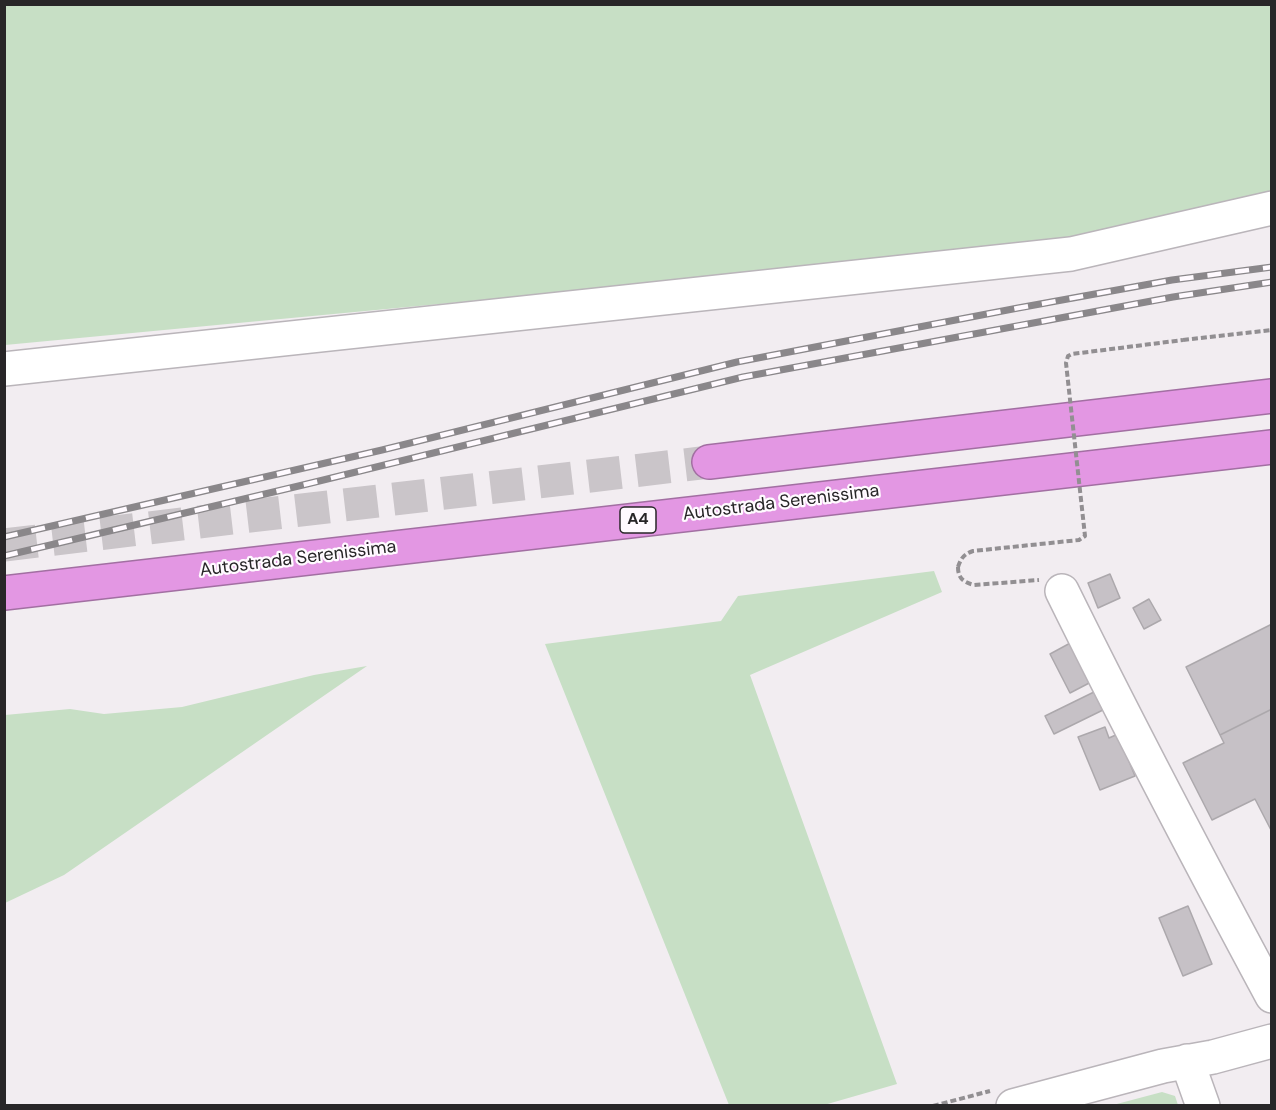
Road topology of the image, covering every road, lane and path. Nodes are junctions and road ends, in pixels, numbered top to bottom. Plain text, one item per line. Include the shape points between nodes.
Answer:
1 (1272, 208) edge
2 (1272, 330) edge
3 (4, 369) edge
4 (1272, 396) edge
5 (1272, 447) edge
6 (709, 462) tunnel mouth
7 (1056, 585) joint
8 (4, 593) edge
9 (1272, 996) edge
10 (1272, 1041) edge
11 (1187, 1061) junction
12 (1007, 1097) edge
13 (933, 1106) edge
14 (1203, 1106) edge

1 - 3 street via 1071,254
2 - 7 path, bridge via 1068,356 1085,536 1079,540 973,551 963,557 958,567 960,578 974,585 1020,581
4 - 6 highway
5 - 8 highway, Autostrada Serenissima / A4
7 - 9 street
10 - 11 street
11 - 12 street
11 - 14 street
12 - 13 path

